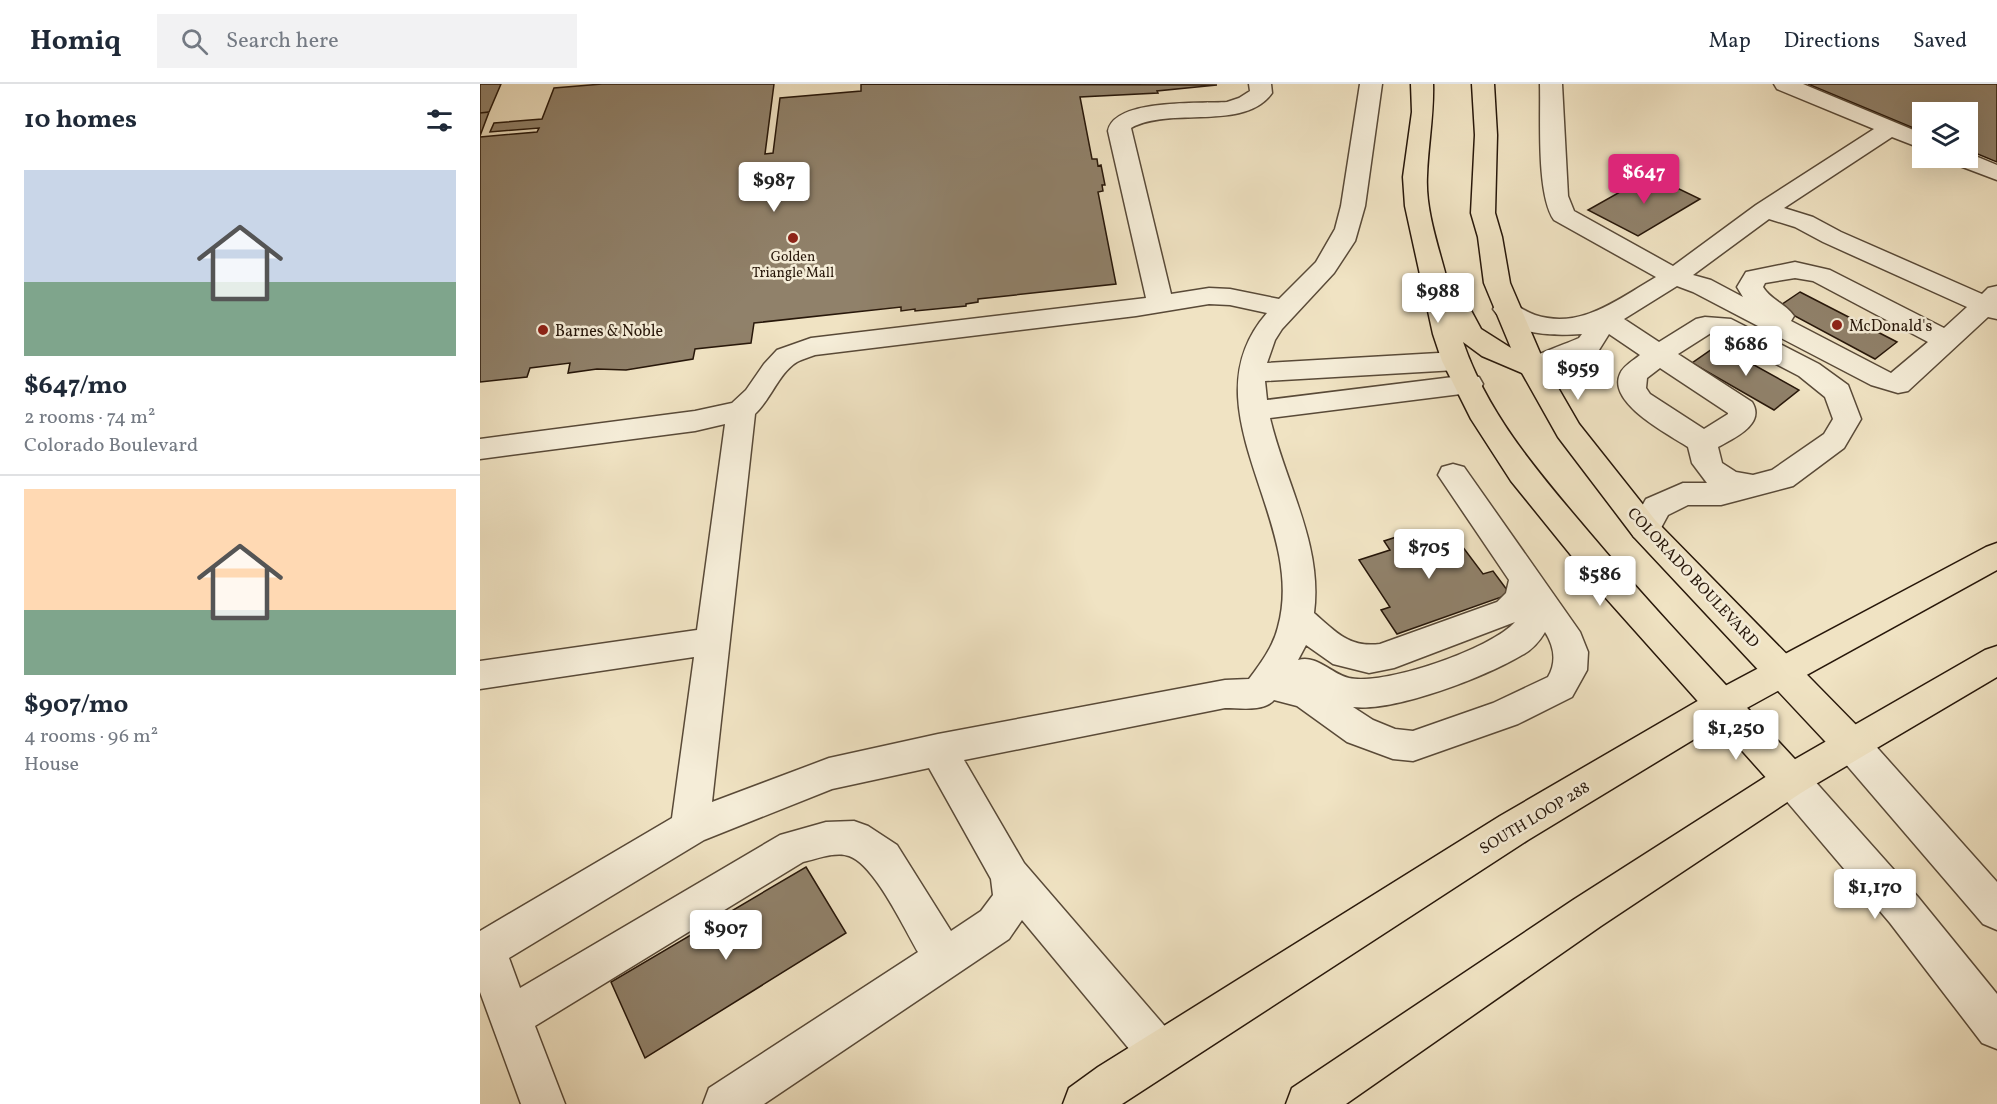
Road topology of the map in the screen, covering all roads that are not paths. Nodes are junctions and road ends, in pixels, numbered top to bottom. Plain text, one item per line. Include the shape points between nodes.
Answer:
1 (1260, 84) edge
2 (1371, 84) edge
3 (1422, 84) edge
4 (1483, 84) edge
5 (1551, 84) edge
6 (1785, 84) edge
7 (1891, 128) junction
8 (1912, 137) edge
9 (1978, 165) edge
10 (1997, 173) edge
11 (1417, 206) junction
12 (1765, 210) junction
13 (1674, 277) junction
14 (1160, 302) junction
15 (1993, 303) edge
16 (1284, 308) junction
17 (1506, 309) junction
18 (1605, 319) junction
19 (1949, 336) junction
20 (1659, 354) junction
21 (1532, 367) junction
22 (1251, 373) junction
23 (1462, 373) junction
24 (1902, 380) junction
25 (741, 411) junction
26 (1253, 411) junction
27 (1703, 443) junction
28 (480, 449) edge
29 (1453, 475) dead end
30 (1753, 486) junction
31 (1645, 529) junction
32 (1997, 555) edge
33 (1538, 599) junction
34 (713, 641) junction
35 (1284, 650) junction
36 (1997, 660) edge
37 (1785, 672) junction
38 (480, 675) edge
39 (1721, 705) junction
40 (1332, 710) junction
41 (1851, 744) junction
42 (938, 750) junction
43 (1791, 780) junction
44 (690, 828) junction
45 (1010, 876) junction
46 (1997, 911) edge
47 (483, 951) edge
48 (945, 958) junction
49 (511, 1017) junction
50 (1997, 1028) edge
51 (1160, 1053) junction
52 (543, 1104) edge
53 (725, 1104) edge
54 (1085, 1104) edge
55 (1308, 1104) edge

1 - 14 street via 1261,93 1255,98 1232,107 1136,116 1120,125
2 - 16 street via 1354,205 1346,233 1336,253
3 - 11 main road via 1423,112 1415,177
4 - 17 main road, COLORADO BOULEVARD via 1483,213
5 - 13 street via 1556,196 1563,215
6 - 7 street
7 - 8 street
7 - 12 street
9 - 10 street
11 - 21 main road via 1432,224 1464,328 1498,354
11 - 23 main road via 1441,311
12 - 13 street
12 - 15 street via 1804,222
13 - 18 street
13 - 24 street via 1702,286 1881,379 1898,384
14 - 16 street via 1230,297
14 - 25 street via 811,347 787,356
15 - 19 street
16 - 22 street via 1268,329
17 - 18 street via 1527,322 1558,327 1583,326
17 - 21 main road, COLORADO BOULEVARD
18 - 20 street
18 - 21 street via 1589,344
19 - 24 street
19 - 24 street via 1821,275 1795,270 1755,277 1750,286 1759,301 1775,313
20 - 27 street via 1633,375 1632,388 1640,401
20 - 27 street via 1742,409 1742,417
20 - 30 street via 1700,328 1795,377 1818,395 1824,411 1815,431
21 - 31 main road, COLORADO BOULEVARD via 1568,430
22 - 23 street
22 - 26 street
23 - 26 street
23 - 39 main road via 1485,419 1522,472 1616,587
25 - 28 street via 695,421
25 - 34 street
26 - 35 street via 1294,550 1300,584
27 - 30 street via 1703,456 1726,482
29 - 33 street
30 - 31 street via 1721,494 1683,494 1657,507
31 - 37 main road, COLORADO BOULEVARD
32 - 37 main road, SOUTH LOOP 288
33 - 35 street via 1524,594 1509,611 1368,661 1339,652
33 - 35 street via 1533,625 1516,642 1382,694 1346,692 1329,686
33 - 40 street via 1545,620 1531,653 1521,660 1409,705 1370,712
33 - 40 street via 1556,650 1534,678 1402,729 1360,731
34 - 38 street
34 - 44 street
35 - 40 street via 1308,695
35 - 42 street via 1259,693 1225,694
36 - 41 main road
37 - 39 main road, SOUTH LOOP 288
37 - 41 main road, COLORADO BOULEVARD
39 - 43 main road
39 - 51 main road, SOUTH LOOP 288 via 1514,828
41 - 43 main road
41 - 46 street, COLORADO BOULEVARD
42 - 44 street via 830,774
42 - 45 street
43 - 50 street via 1904,909
43 - 55 main road via 1587,913
44 - 47 street
45 - 48 street via 1013,899 995,925
45 - 51 street
47 - 49 street
48 - 49 street via 883,857 854,838 826,839 794,847
48 - 53 street
49 - 52 street
51 - 54 main road, SOUTH LOOP 288

